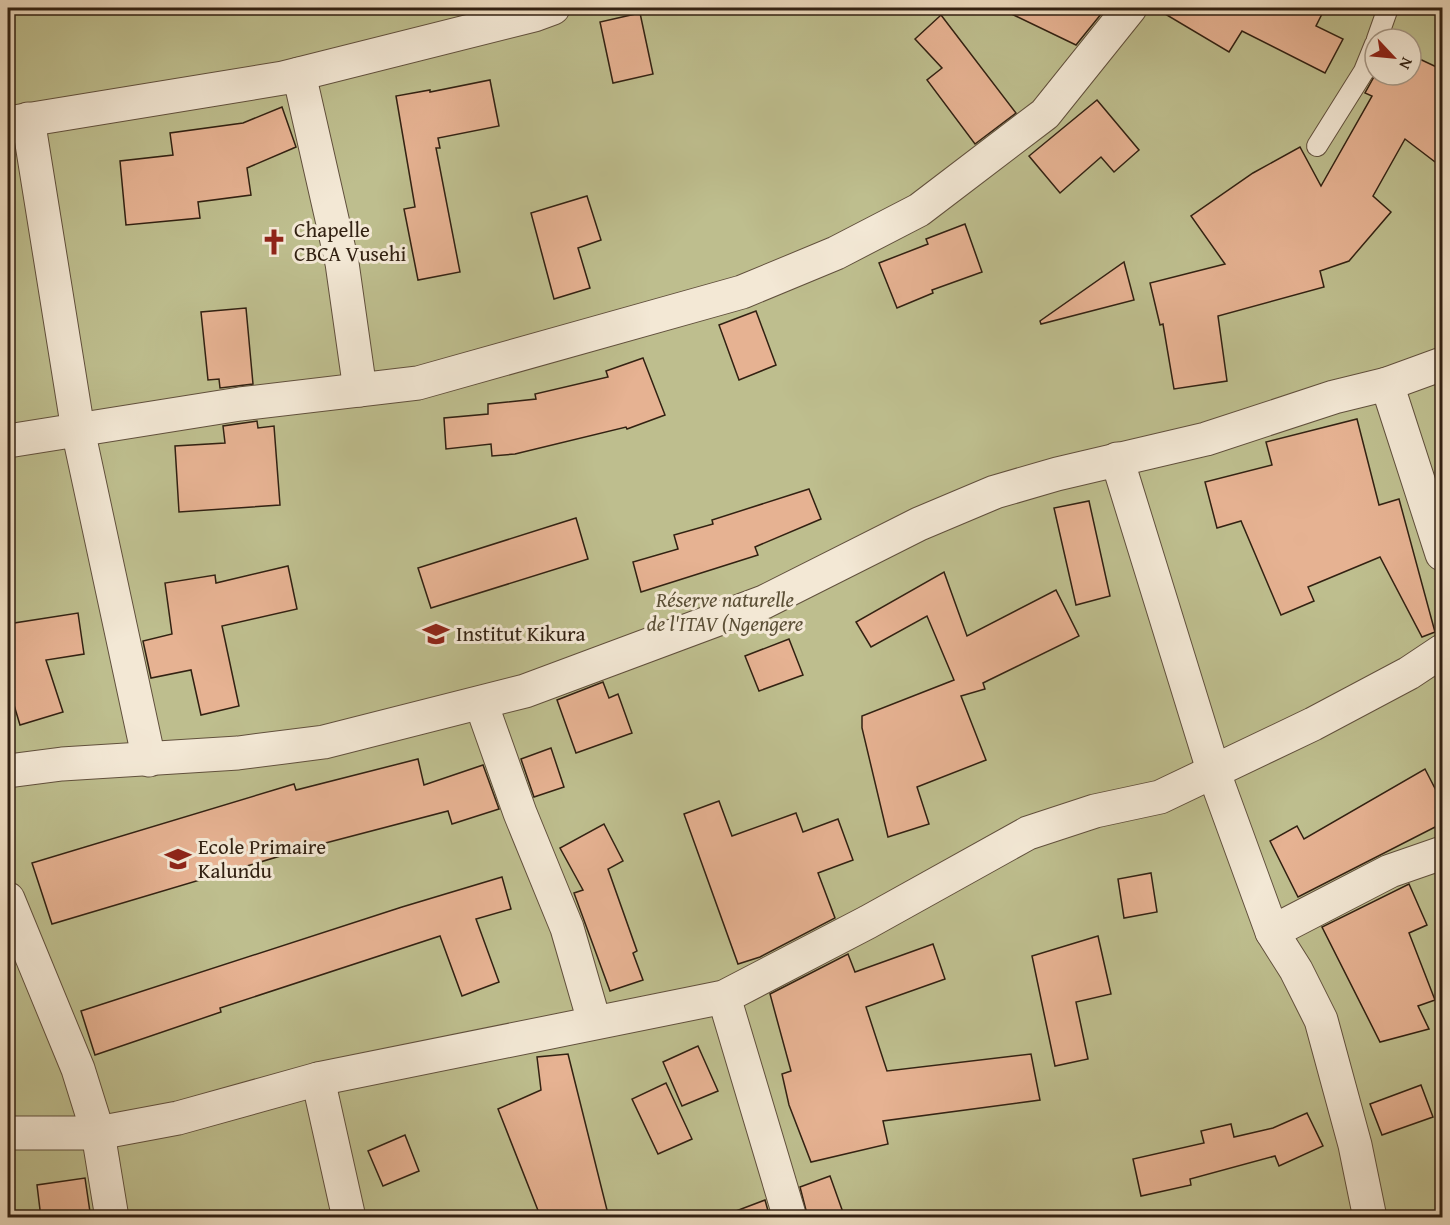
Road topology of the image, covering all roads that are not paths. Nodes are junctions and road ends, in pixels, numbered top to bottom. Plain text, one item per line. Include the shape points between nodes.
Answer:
1 (553, 8) edge
2 (1130, 8) edge
3 (1388, 8) edge
4 (1381, 27) edge
5 (1363, 73) edge
6 (299, 74) junction
7 (18, 121) edge
8 (1317, 146) dead end
9 (1443, 364) edge
10 (1387, 384) junction
11 (360, 390) junction
12 (78, 430) junction
13 (8, 441) edge
14 (1117, 459) junction
15 (1443, 554) edge
16 (1443, 651) edge
17 (481, 703) junction
18 (149, 760) junction
19 (8, 771) edge
20 (1214, 774) junction
21 (1443, 853) edge
22 (8, 899) edge
23 (1272, 932) junction
24 (724, 997) junction
25 (594, 1021) junction
26 (318, 1079) junction
27 (8, 1133) edge
28 (98, 1133) junction
29 (112, 1218) edge
30 (349, 1218) edge
31 (790, 1218) edge
32 (1370, 1218) edge

1 - 6 street
2 - 11 street via 1045,114 919,210 836,253 742,292 664,316 418,383
3 - 4 lane
5 - 8 lane
6 - 7 street
6 - 11 street via 342,263
7 - 12 street
9 - 10 street
10 - 14 street via 1206,439
10 - 15 street
11 - 12 street
12 - 13 street
12 - 18 street
14 - 17 street via 995,492 919,524 764,602 525,691
14 - 20 street
16 - 20 street via 1410,674
17 - 18 street via 324,742
17 - 25 street via 567,928
18 - 19 street
20 - 23 street
20 - 24 street via 1160,797 1095,811 1028,833
21 - 23 street via 1390,871
22 - 28 street via 66,1038
23 - 32 street via 1321,1020
24 - 25 street
24 - 31 street
25 - 26 street
26 - 28 street via 178,1118
26 - 30 street
27 - 28 street
28 - 29 street

